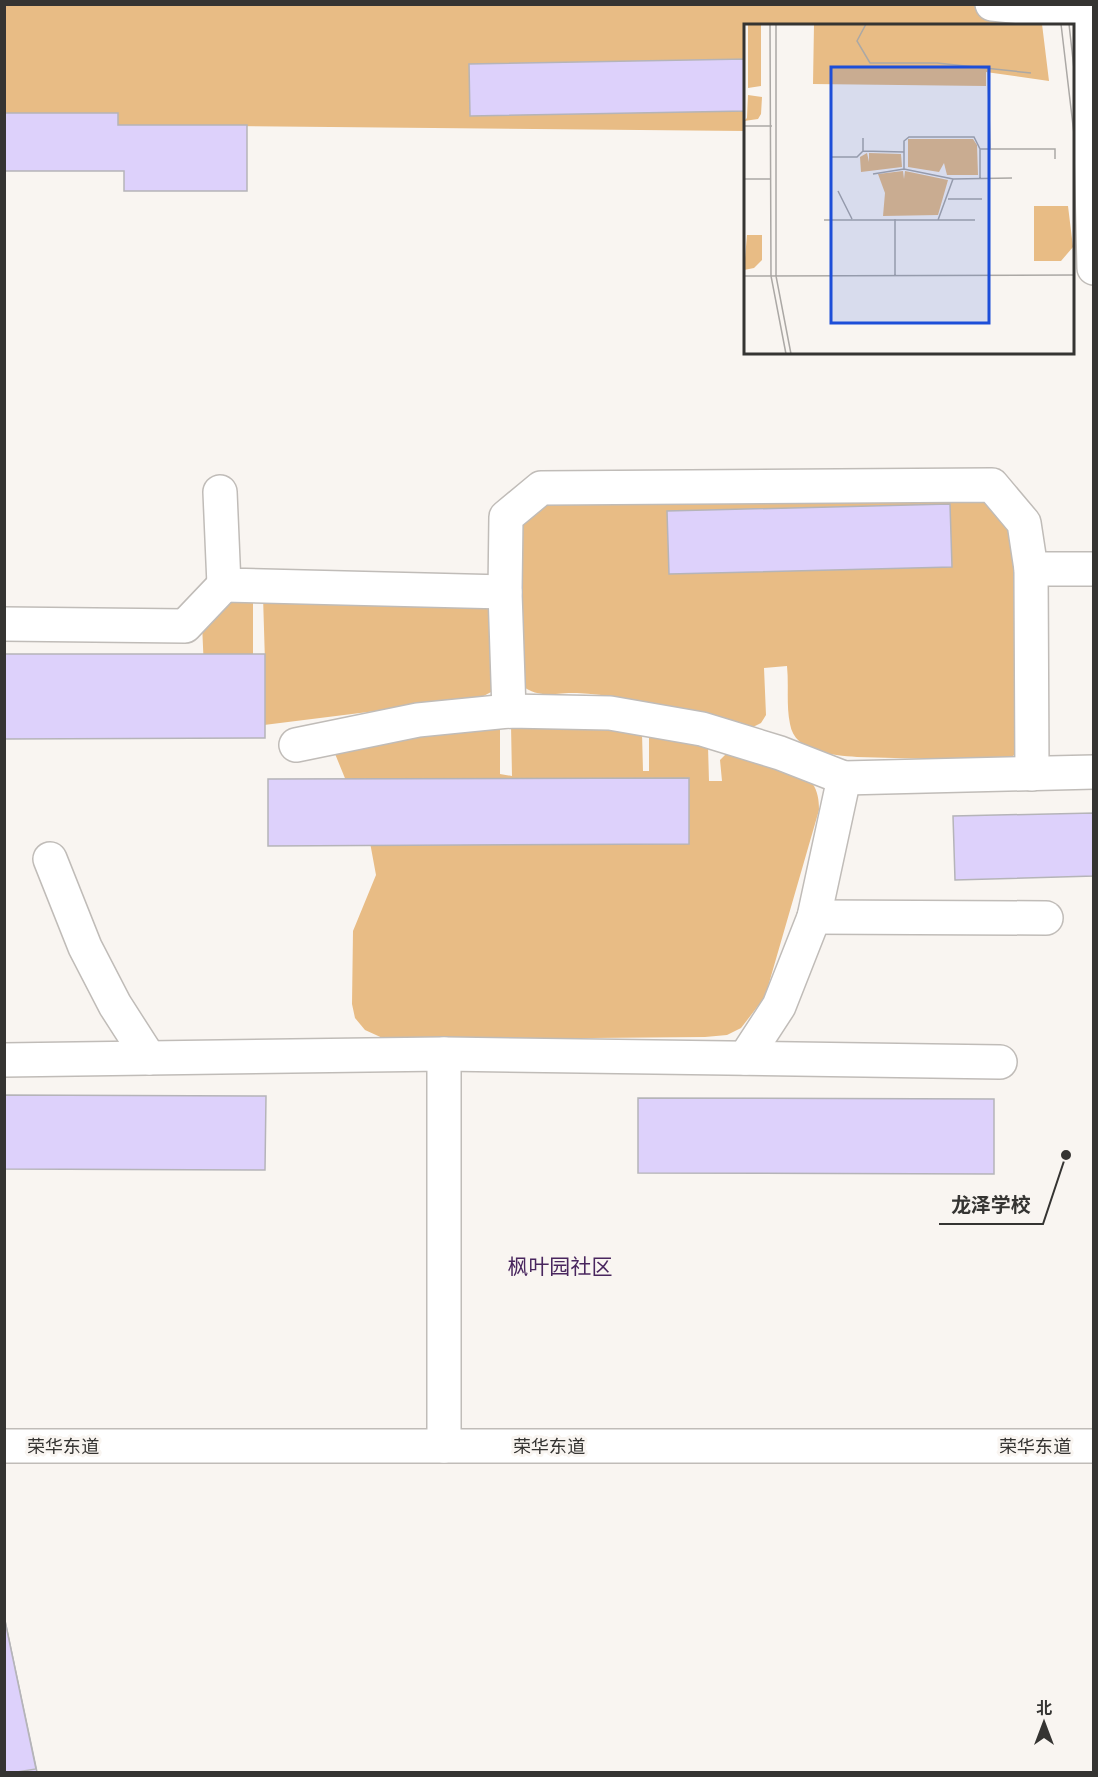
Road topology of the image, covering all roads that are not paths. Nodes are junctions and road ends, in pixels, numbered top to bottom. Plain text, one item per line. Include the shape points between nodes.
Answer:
1 (992, 4) edge
2 (1091, 14) edge
3 (1094, 268) edge
4 (220, 492) dead end
5 (1031, 569) junction
6 (1094, 569) edge
7 (224, 585) junction
8 (505, 592) junction
9 (4, 624) edge
10 (508, 711) junction
11 (296, 745) dead end
12 (1094, 772) edge
13 (1032, 774) junction
14 (844, 778) junction
15 (50, 860) dead end
16 (814, 917) junction
17 (1046, 918) dead end
18 (444, 1054) junction
19 (149, 1058) junction
20 (745, 1058) junction
21 (4, 1060) edge
22 (1000, 1062) dead end
23 (4, 1446) edge
24 (444, 1446) junction
25 (1094, 1446) edge

1 - 2 street
2 - 3 street
4 - 7 street
5 - 6 street
5 - 8 street via 1024,523 992,485 541,488 506,517
5 - 13 street
7 - 8 street
7 - 9 street via 185,626
8 - 10 street
10 - 11 street via 418,720
10 - 14 street via 610,713 702,729
12 - 13 street
13 - 14 street
14 - 16 street
15 - 19 street via 85,947
16 - 17 street
16 - 20 street via 779,1006
18 - 19 street
18 - 20 street
18 - 24 street
19 - 21 street
20 - 22 street
23 - 24 street, 荣华东道
24 - 25 street, 荣华东道

